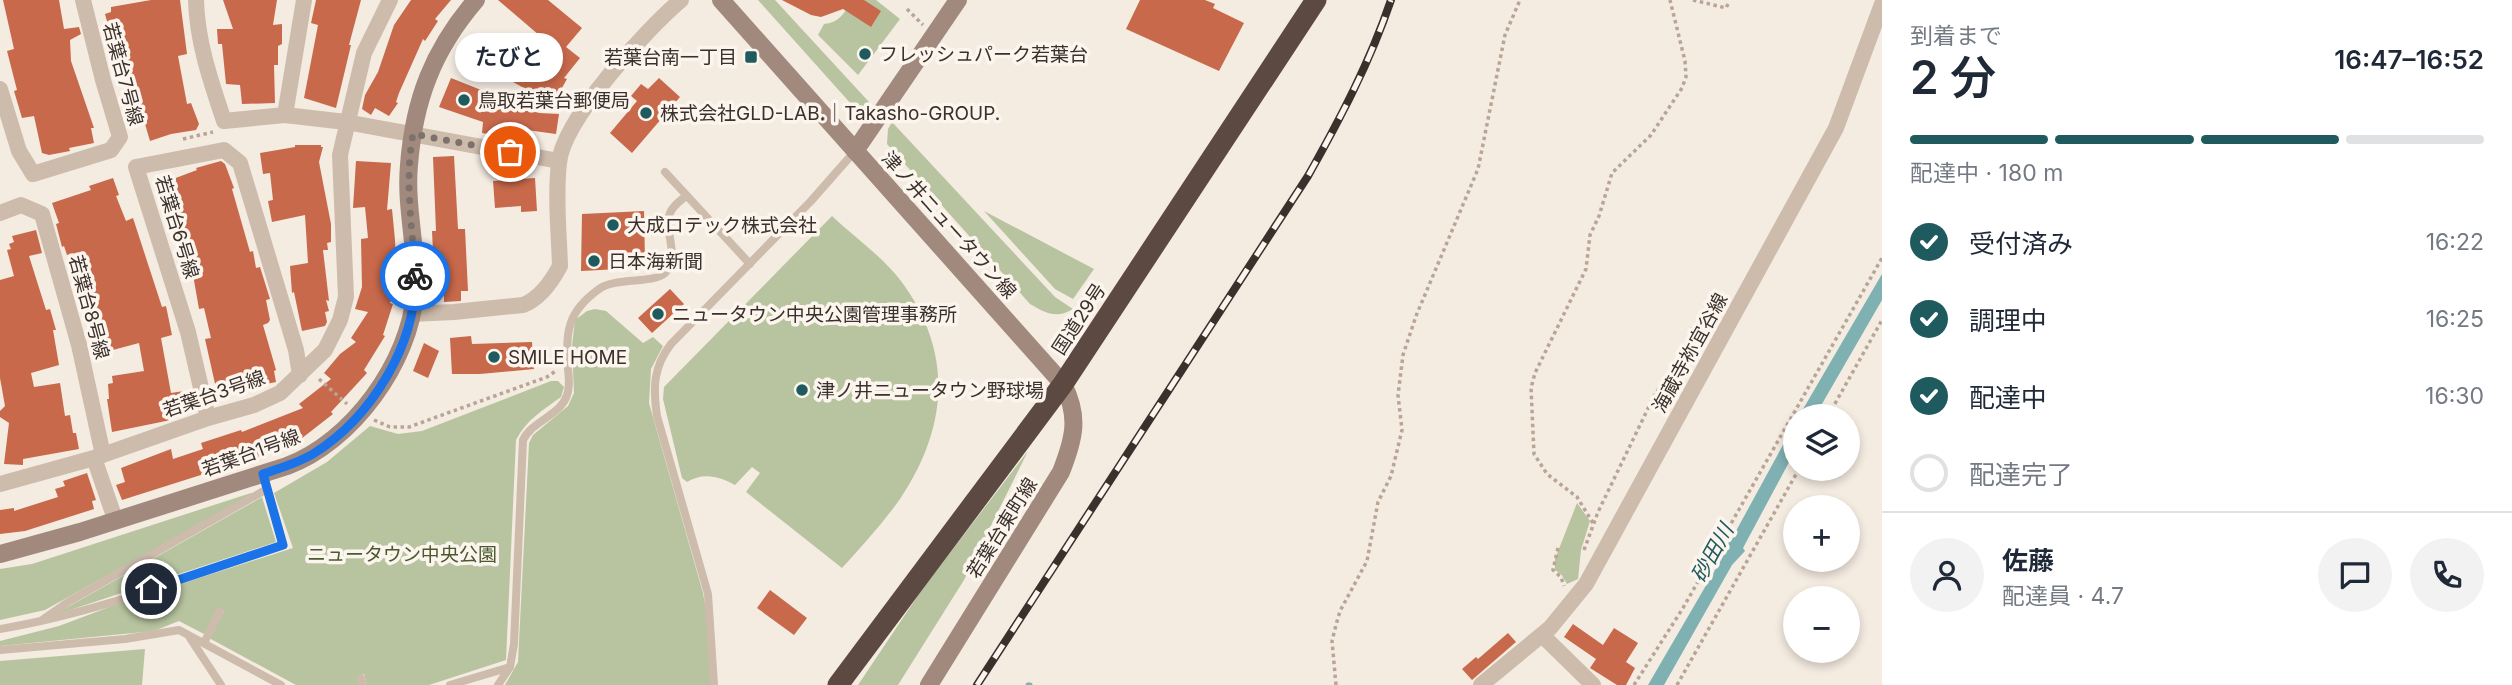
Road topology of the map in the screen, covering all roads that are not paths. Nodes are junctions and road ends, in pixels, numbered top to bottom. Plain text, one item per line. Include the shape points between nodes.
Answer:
1 (83, 0) edge
2 (196, 0) edge
3 (304, 0) edge
4 (390, 0) edge
5 (476, 0) edge
6 (681, 0) edge
7 (721, 0) edge
8 (958, 0) edge
9 (1316, 0) edge
10 (1882, 4) edge
11 (0, 89) edge
12 (285, 115) junction
13 (346, 122) junction
14 (413, 134) junction
15 (855, 151) junction
16 (559, 161) junction
17 (665, 172) dead end
18 (686, 196) junction
19 (0, 213) edge
20 (750, 264) junction
21 (411, 314) junction
22 (304, 372) junction
23 (1063, 384) junction
24 (208, 418) junction
25 (98, 457) junction
26 (265, 482) junction
27 (0, 484) edge
28 (115, 519) junction
29 (0, 554) edge
30 (220, 611) dead end
31 (37, 623) junction
32 (0, 629) edge
33 (188, 634) junction
34 (1542, 635) junction
35 (204, 643) junction
36 (0, 650) edge
37 (510, 667) junction
38 (221, 685) edge
39 (281, 685) edge
40 (450, 685) edge
41 (498, 685) edge
42 (714, 685) edge
43 (838, 685) edge
44 (929, 685) edge
45 (1481, 685) edge
46 (1593, 685) edge

1 - 11 street, 若葉台7号線 via 120,137 111,150 33,174 19,151
2 - 12 street via 208,76 224,121
3 - 12 street
4 - 13 street, 若葉台3号線 via 364,53
5 - 14 street, 若葉台1号線 via 435,58 419,100
6 - 16 street via 600,86 567,137
7 - 15 street, 津ノ井ニュータウン線
8 - 15 street
9 - 23 highway, 国道29号
10 - 34 street, 海蔵寺祢宜谷線 via 1836,128 1583,581
12 - 13 street
13 - 14 street
13 - 22 street, 若葉台3号線 via 340,155 346,297 325,350
14 - 16 street
14 - 21 street, 若葉台1号線 via 408,166 415,293
15 - 20 lane
15 - 23 street, 津ノ井ニュータウン線
16 - 21 street via 560,266 531,302
17 - 18 lane
18 - 20 lane
18 - 37 lane via 670,215 672,259 666,272 601,287 576,310 569,325 567,397 523,440
19 - 25 street, 若葉台8号線 via 21,205 42,214 79,345
20 - 42 lane via 671,344 655,376 657,416 708,594
21 - 26 street, 若葉台1号線 via 387,374 353,422 315,453
22 - 24 street, 若葉台3号線 via 280,393
22 - 24 street, 若葉台6号線 via 240,163 224,150 136,167 188,332
23 - 43 highway, 国道29号
23 - 44 street, 若葉台東町線 via 1074,422 1072,446 1061,472
24 - 25 street, 若葉台3号線
25 - 27 street, 若葉台3号線
25 - 28 street
26 - 28 street, 若葉台1号線
26 - 31 lane
26 - 31 lane via 283,545
28 - 29 street, 若葉台1号線
30 - 35 lane
31 - 32 lane
33 - 35 lane
33 - 36 lane via 180,630
33 - 38 lane
34 - 45 street, 海蔵寺祢宜谷線
34 - 46 street
35 - 39 lane
37 - 40 lane
37 - 41 lane

